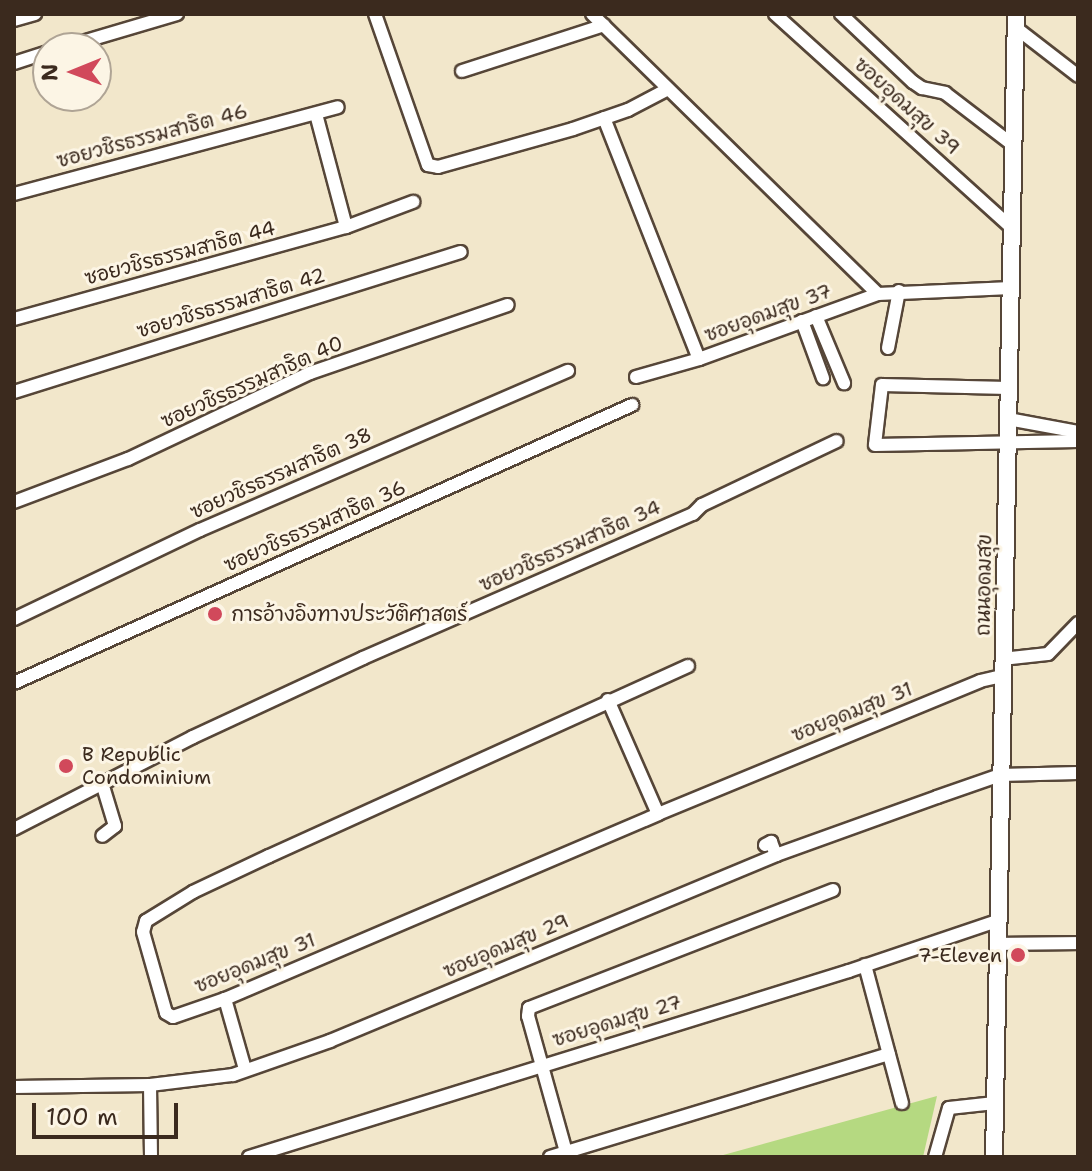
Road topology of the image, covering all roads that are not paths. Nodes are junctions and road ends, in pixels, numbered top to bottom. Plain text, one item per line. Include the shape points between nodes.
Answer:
1 (35, 14) edge
2 (177, 14) edge
3 (375, 14) edge
4 (592, 14) edge
5 (775, 14) edge
6 (841, 14) edge
7 (14, 20) edge
8 (1016, 21) edge
9 (604, 25) junction
10 (112, 33) edge
11 (462, 71) dead end
12 (1078, 76) edge
13 (668, 89) junction
14 (338, 107) dead end
15 (316, 114) junction
16 (604, 118) junction
17 (1013, 145) junction
18 (14, 194) edge
19 (413, 202) dead end
20 (351, 225) junction
21 (1012, 228) junction
22 (461, 252) dead end
23 (1011, 288) junction
24 (899, 291) junction
25 (878, 294) junction
26 (508, 305) dead end
27 (816, 316) junction
28 (14, 319) edge
29 (802, 321) junction
30 (888, 348) dead end
31 (699, 359) junction
32 (568, 371) dead end
33 (636, 377) dead end
34 (823, 378) dead end
35 (844, 383) dead end
36 (1008, 388) junction
37 (14, 392) edge
38 (632, 405) dead end
39 (1008, 419) junction
40 (1078, 432) edge
41 (837, 441) dead end
42 (1078, 441) edge
43 (1007, 443) junction
44 (14, 502) edge
45 (14, 619) edge
46 (1078, 623) edge
47 (1002, 659) junction
48 (688, 666) dead end
49 (1002, 676) junction
50 (14, 683) edge
51 (608, 700) junction
52 (1078, 773) edge
53 (1000, 775) junction
54 (102, 783) junction
55 (658, 814) junction
56 (14, 829) edge
57 (102, 836) dead end
58 (765, 845) dead end
59 (776, 855) junction
60 (833, 890) dead end
61 (997, 921) junction
62 (1078, 943) edge
63 (997, 944) junction
64 (865, 965) junction
65 (225, 999) junction
66 (889, 1054) junction
67 (542, 1065) junction
68 (245, 1069) junction
69 (150, 1085) junction
70 (14, 1087) edge
71 (902, 1103) dead end
72 (995, 1103) junction
73 (566, 1152) junction
74 (151, 1157) edge
75 (249, 1157) edge
76 (550, 1157) edge
77 (935, 1157) edge
78 (994, 1157) edge

1 - 7 street
2 - 10 street
3 - 16 street via 428,165 438,167
4 - 9 street
5 - 21 street, ซอยอุดมสุข 39
6 - 17 street via 913,82 945,93
8 - 12 street
8 - 17 main road, ถนนอุดมสุข
9 - 11 street
9 - 13 street
13 - 16 street
13 - 25 street
14 - 15 street, ซอยวชิรธรรมสาธิต 46
15 - 18 street, ซอยวชิรธรรมสาธิต 46
15 - 20 street
16 - 31 street, ซอยอุดมสุข 37
17 - 21 main road, ถนนอุดมสุข
19 - 20 street, ซอยวชิรธรรมสาธิต 44
20 - 28 street, ซอยวชิรธรรมสาธิต 44
21 - 23 main road, ถนนอุดมสุข
22 - 37 street, ซอยวชิรธรรมสาธิต 42
23 - 24 street, ซอยอุดมสุข 37
23 - 36 main road, ถนนอุดมสุข
24 - 25 street, ซอยอุดมสุข 37
24 - 30 street
25 - 27 street, ซอยอุดมสุข 37
26 - 44 street, ซอยวชิรธรรมสาธิต 40 via 310,373 128,459
27 - 29 street, ซอยอุดมสุข 37
27 - 35 street
29 - 31 street, ซอยอุดมสุข 37
29 - 34 street
31 - 33 street
32 - 45 street, ซอยวชิรธรรมสาธิต 38 via 226,518
36 - 39 main road, ถนนอุดมสุข
36 - 43 street via 882,385 875,445
38 - 50 street, ซอยวชิรธรรมสาธิต 36
39 - 40 street
39 - 43 main road, ถนนอุดมสุข
41 - 54 street, ซอยวชิรธรรมสาธิต 34 via 693,514 363,658
42 - 43 street
43 - 47 main road, ถนนอุดมสุข
46 - 47 street via 1048,654
47 - 49 main road, ถนนอุดมสุข
48 - 51 street, ซอยอุดมสุข 31
49 - 53 main road, ถนนอุดมสุข
49 - 55 street, ซอยอุดมสุข 31
51 - 55 street
51 - 65 street, ซอยอุดมสุข 31 via 193,892 146,921 143,932 168,1015
52 - 53 street, ซอยอุดมสุข 29
53 - 59 street, ซอยอุดมสุข 29
53 - 61 main road, ถนนอุดมสุข
54 - 56 street, ซอยวชิรธรรมสาธิต 34
54 - 57 street via 115,826
55 - 65 street, ซอยอุดมสุข 31
58 - 59 street via 771,842
59 - 68 street, ซอยอุดมสุข 29 via 330,1041
60 - 67 street via 529,1008
61 - 63 main road, ถนนอุดมสุข
61 - 64 street, ซอยอุดมสุข 27
62 - 63 street
63 - 72 main road, ถนนอุดมสุข
64 - 66 street
64 - 67 street, ซอยอุดมสุข 27
65 - 68 street
66 - 71 street
66 - 73 street
67 - 73 street
67 - 75 street, ซอยอุดมสุข 27
68 - 69 street, ซอยอุดมสุข 29 via 223,1077
69 - 70 street, ซอยอุดมสุข 29
69 - 74 street
72 - 77 street via 949,1108
72 - 78 main road, ถนนอุดมสุข
73 - 76 street

